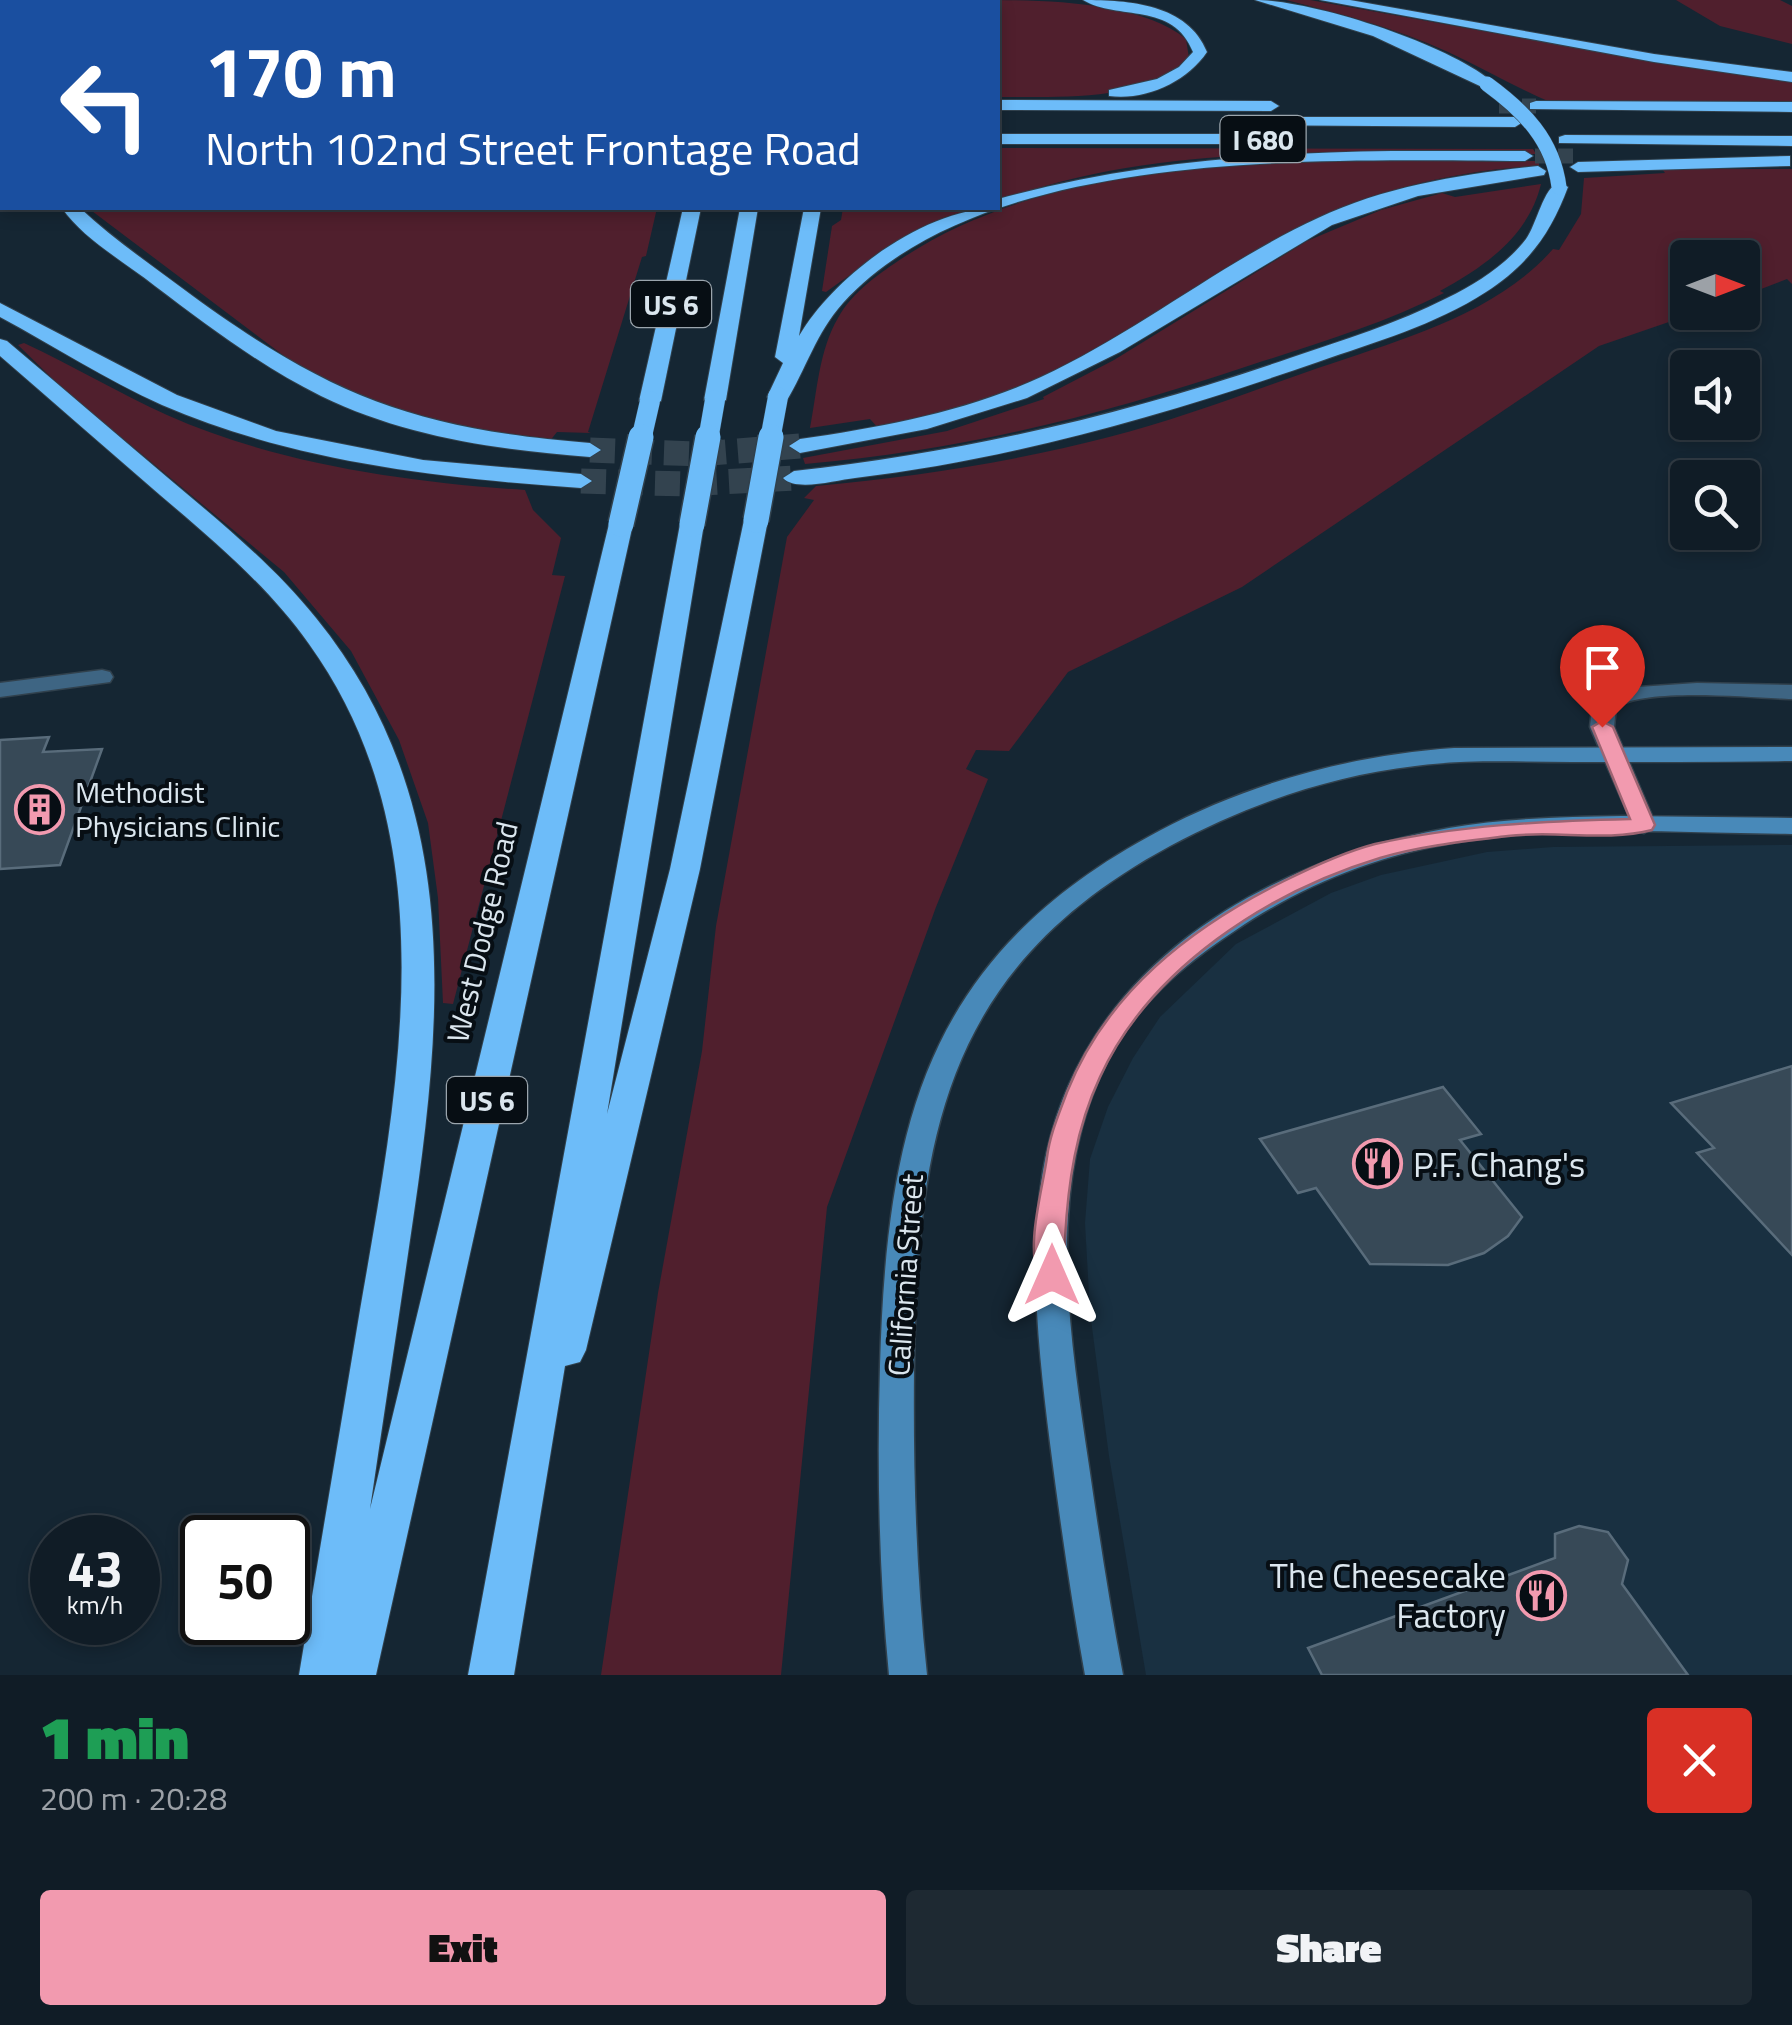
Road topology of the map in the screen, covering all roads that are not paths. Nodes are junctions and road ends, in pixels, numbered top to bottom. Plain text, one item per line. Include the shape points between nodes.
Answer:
1 (1090, 0) edge
2 (1262, 0) edge
3 (1326, 0) edge
4 (1792, 77) edge
5 (1000, 104) edge
6 (1000, 104) edge
7 (1499, 106) tunnel mouth
8 (1536, 106) tunnel mouth
9 (1792, 107) edge
10 (1000, 121) edge
11 (1515, 122) tunnel mouth
12 (1552, 122) tunnel mouth
13 (1792, 122) edge
14 (1000, 139) edge
15 (1565, 140) tunnel mouth
16 (1792, 141) edge
17 (1534, 156) junction
18 (1792, 159) edge
19 (1576, 161) tunnel mouth
20 (1000, 204) edge
21 (72, 210) edge
22 (692, 210) edge
23 (749, 210) edge
24 (812, 210) edge
25 (982, 210) edge
26 (0, 309) edge
27 (0, 345) edge
28 (778, 397) junction
29 (800, 446) tunnel mouth
30 (590, 450) tunnel mouth
31 (794, 478) tunnel mouth
32 (581, 481) tunnel mouth
33 (102, 676) dead end
34 (0, 690) edge
35 (1792, 692) edge
36 (1792, 754) edge
37 (1613, 756) junction
38 (1644, 825) junction
39 (1792, 826) edge
40 (503, 1606) junction
41 (322, 1675) edge
42 (353, 1675) edge
43 (491, 1675) edge
44 (908, 1675) edge
45 (1104, 1675) edge

1 - 5 highway via 1143,10 1180,26 1200,52 1172,78 1126,92
2 - 31 highway, bridge via 1438,56 1525,115 1546,139 1558,187 1544,228 1519,258 1400,326 1166,406 1046,440
3 - 4 highway
6 - 7 highway
8 - 9 highway
10 - 11 highway, I 680
12 - 13 highway
14 - 17 highway, I 680
15 - 16 highway
17 - 20 highway via 1240,160 1114,175
17 - 29 highway via 1336,217 1105,351 1000,401 904,428
18 - 19 highway
21 - 30 highway via 285,368 331,392 449,431
22 - 42 highway, West Dodge Road / US 6, bridge
23 - 40 highway, US 6, bridge
24 - 28 highway
25 - 28 highway via 898,249 851,282 804,338
26 - 32 highway via 145,389 254,431 398,463
27 - 41 highway via 272,583 324,645 390,774 405,835 420,956 414,1096
28 - 40 highway, bridge via 685,869
33 - 34 street
35 - 37 street via 1618,696 1602,712
36 - 37 main road, California Street
37 - 38 street
37 - 44 main road, California Street via 1411,759 1274,791 1131,854 1071,898 1011,958 970,1014 938,1076 912,1164 899,1278 896,1454
38 - 39 main road
38 - 45 main road via 1512,828 1377,851 1244,911 1180,956 1121,1015 1063,1138 1050,1242 1060,1392
40 - 43 highway, US 6

